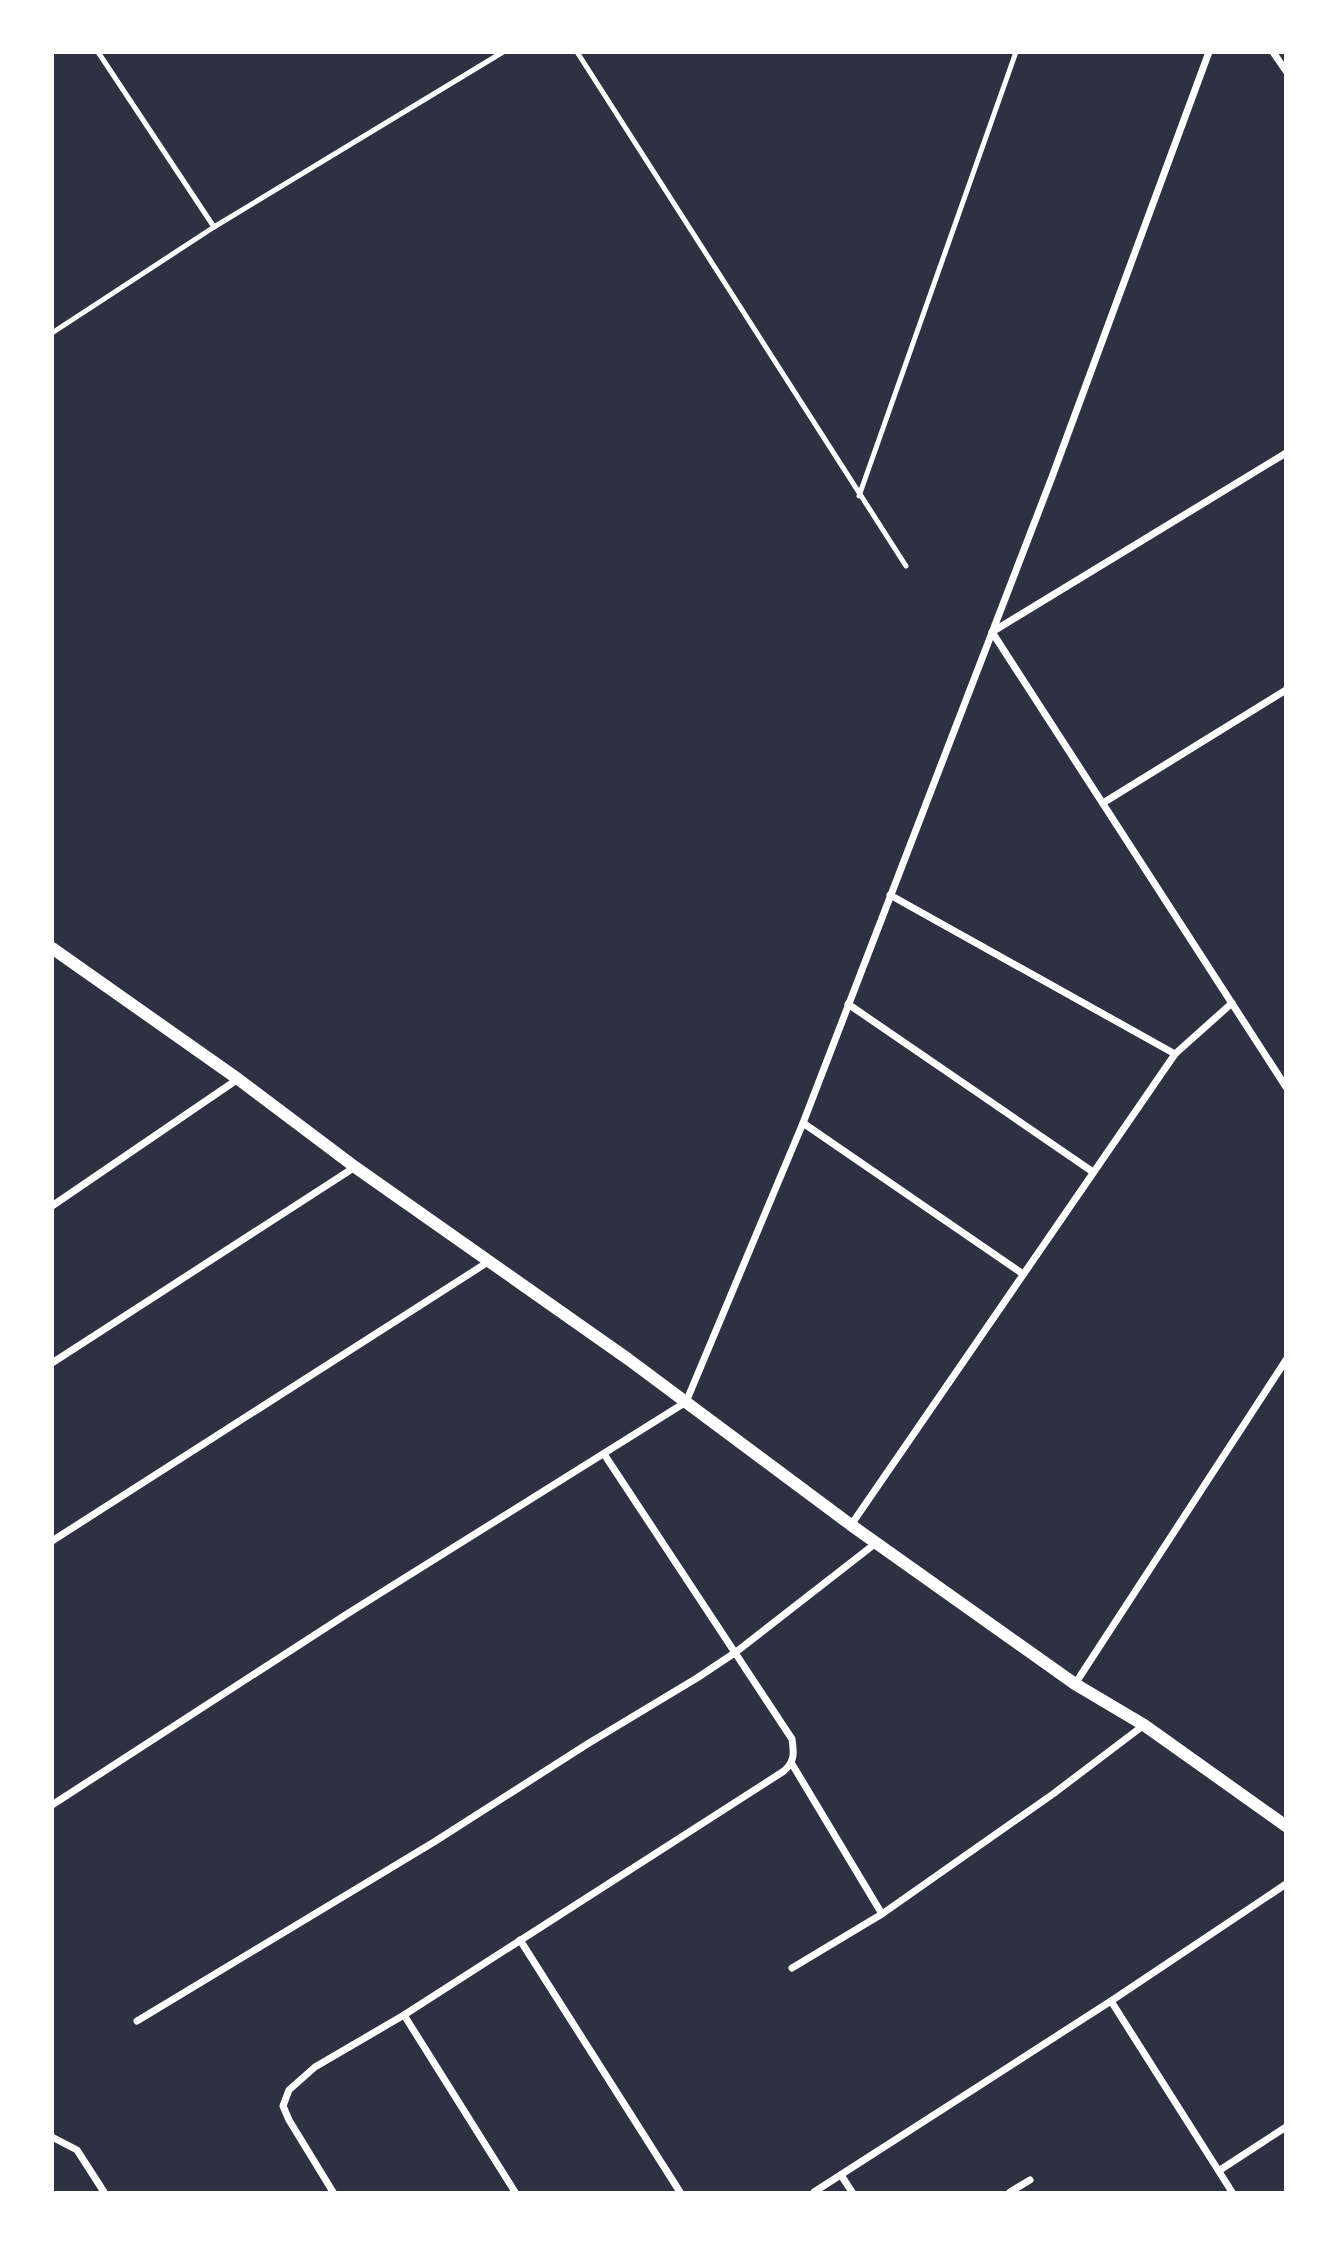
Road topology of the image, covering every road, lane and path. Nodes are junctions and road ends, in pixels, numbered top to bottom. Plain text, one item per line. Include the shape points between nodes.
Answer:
1 (98, 52) edge
2 (503, 52) edge
3 (577, 52) edge
4 (1016, 52) edge
5 (1209, 52) edge
6 (1273, 52) edge
7 (1286, 71) edge
8 (214, 227) junction
9 (52, 333) edge
10 (1286, 453) edge
11 (859, 496) junction
12 (906, 566) dead end
13 (992, 632) junction
14 (1286, 691) edge
15 (1103, 803) junction
16 (890, 895) junction
17 (52, 948) edge
18 (1232, 1003) junction
19 (848, 1004) junction
20 (1175, 1054) junction
21 (1283, 1075) edge
22 (238, 1079) junction
23 (1286, 1087) edge
24 (803, 1123) junction
25 (355, 1167) junction
26 (1093, 1172) junction
27 (52, 1206) edge
28 (488, 1262) junction
29 (1023, 1274) junction
30 (1286, 1360) edge
31 (52, 1363) edge
32 (685, 1402) junction
33 (604, 1454) junction
34 (851, 1525) junction
35 (52, 1541) edge
36 (876, 1543) junction
37 (736, 1652) junction
38 (1075, 1684) junction
39 (1144, 1725) junction
40 (792, 1764) junction
41 (52, 1805) edge
42 (1286, 1826) edge
43 (1286, 1884) edge
44 (882, 1914) junction
45 (520, 1940) junction
46 (792, 1968) dead end
47 (1111, 2001) junction
48 (404, 2015) junction
49 (137, 2021) dead end
50 (1286, 2127) edge
51 (52, 2137) edge
52 (1220, 2171) junction
53 (841, 2175) junction
54 (1030, 2180) dead end
55 (104, 2193) edge
56 (333, 2193) edge
57 (515, 2193) edge
58 (680, 2193) edge
59 (814, 2193) edge
60 (852, 2193) edge
61 (1010, 2193) edge
62 (1233, 2193) edge

1 - 8 lane
2 - 8 lane
3 - 11 lane
4 - 11 lane
5 - 13 street
6 - 7 street
8 - 9 lane
10 - 13 street
11 - 12 lane
13 - 15 street
13 - 16 street
14 - 15 street
15 - 18 street
16 - 19 street
16 - 20 street
17 - 22 street
18 - 20 street
18 - 21 street
19 - 24 street
19 - 26 street
20 - 26 street
21 - 23 street
22 - 25 street
22 - 27 street
24 - 29 street
24 - 32 street
25 - 28 street
25 - 31 street
26 - 29 street
28 - 32 street
28 - 35 street
29 - 34 street
30 - 38 street
32 - 33 street
32 - 34 street
33 - 37 street
33 - 41 street
34 - 36 street
36 - 37 street
36 - 38 street
37 - 40 street via 792,1739
37 - 49 street
38 - 39 street
39 - 42 street
39 - 44 street
40 - 44 street
40 - 45 street
43 - 47 street
44 - 46 street
45 - 48 street
45 - 58 street
47 - 52 street
47 - 53 street
48 - 56 street via 315,2067 289,2090 283,2106
48 - 57 street
50 - 52 street
51 - 55 street via 78,2150
52 - 62 street
53 - 59 street
53 - 60 street
54 - 61 street

